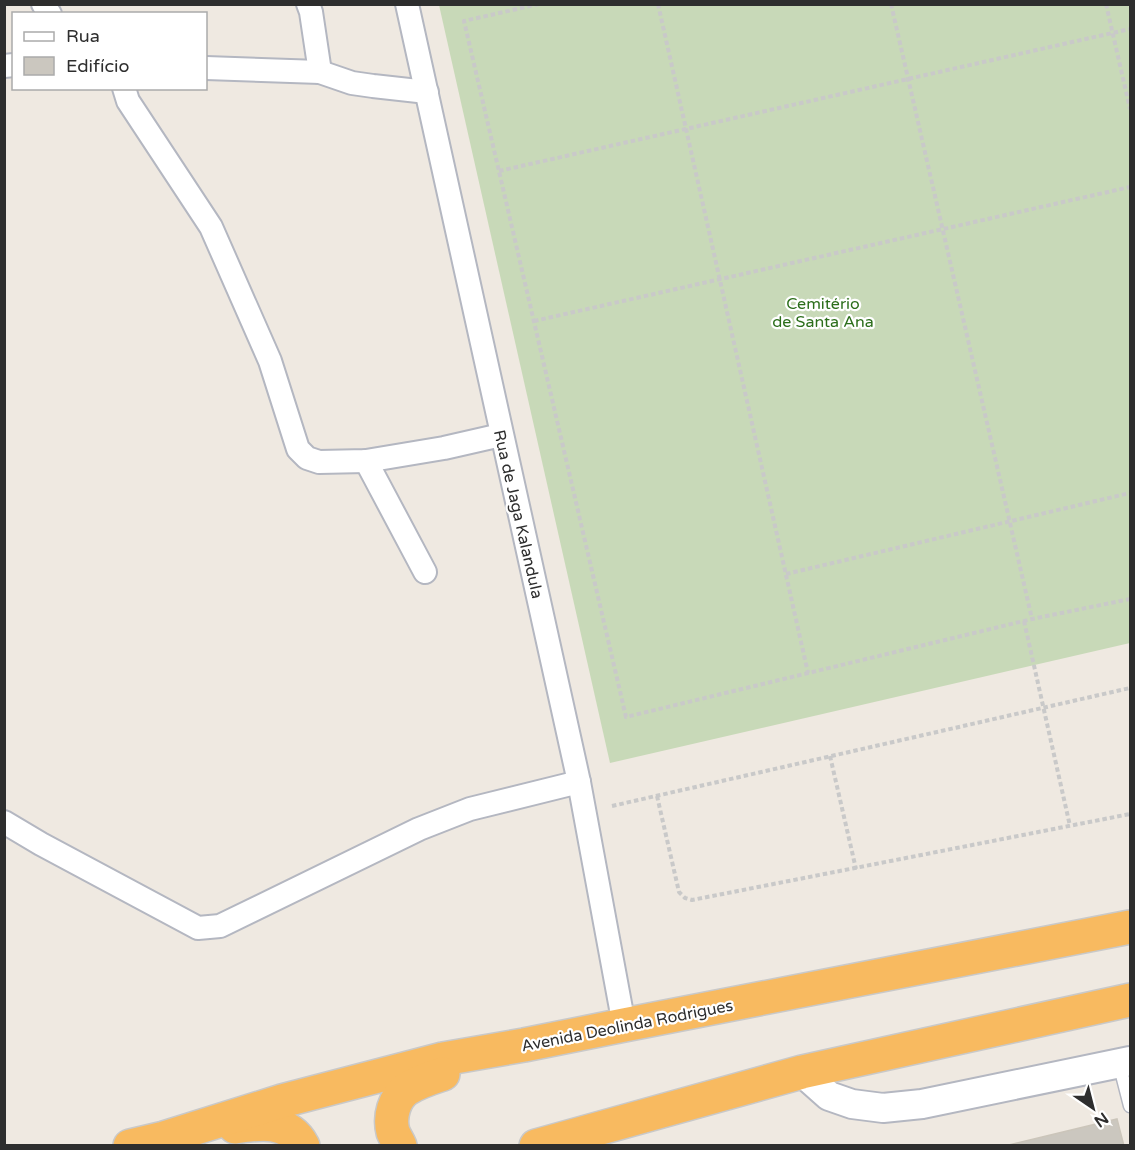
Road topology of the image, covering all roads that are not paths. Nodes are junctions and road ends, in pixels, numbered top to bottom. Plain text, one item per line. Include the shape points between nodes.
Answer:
1 (308, 4) edge
2 (407, 4) edge
3 (207, 68) edge
4 (320, 72) junction
5 (125, 90) edge
6 (427, 92) junction
7 (501, 435) junction
8 (366, 461) junction
9 (425, 572) dead end
10 (579, 782) junction
11 (4, 822) edge
12 (1131, 927) edge
13 (1131, 1000) edge
14 (624, 1025) junction
15 (524, 1045) junction
16 (1125, 1062) edge
17 (802, 1072) junction
18 (1131, 1106) edge
19 (599, 1137) edge
20 (164, 1138) junction
21 (536, 1144) edge
22 (130, 1146) edge
23 (303, 1146) edge
24 (400, 1146) edge

1 - 4 street
2 - 6 street, Rua de Jaga Kalandula
3 - 4 street
4 - 6 street via 352,83
5 - 8 street via 128,101 211,227 270,361 298,449 319,462
6 - 7 street, Rua de Jaga Kalandula
7 - 8 street
7 - 10 street, Rua de Jaga Kalandula
8 - 9 street
10 - 11 street via 470,809 419,829 220,926 198,928
10 - 14 street, Rua de Jaga Kalandula
12 - 14 highway, Avenida Deolinda Rodrigues
13 - 17 highway
14 - 15 highway, Avenida Deolinda Rodrigues
15 - 20 highway, Avenida Deolinda Rodrigues via 397,1070
15 - 24 highway via 406,1090 395,1102 392,1117 393,1132
16 - 17 street via 922,1104 883,1107 852,1104 829,1096
16 - 18 lane
17 - 19 highway
19 - 21 highway
20 - 22 highway, Avenida Deolinda Rodrigues
20 - 23 highway via 274,1124 288,1129

